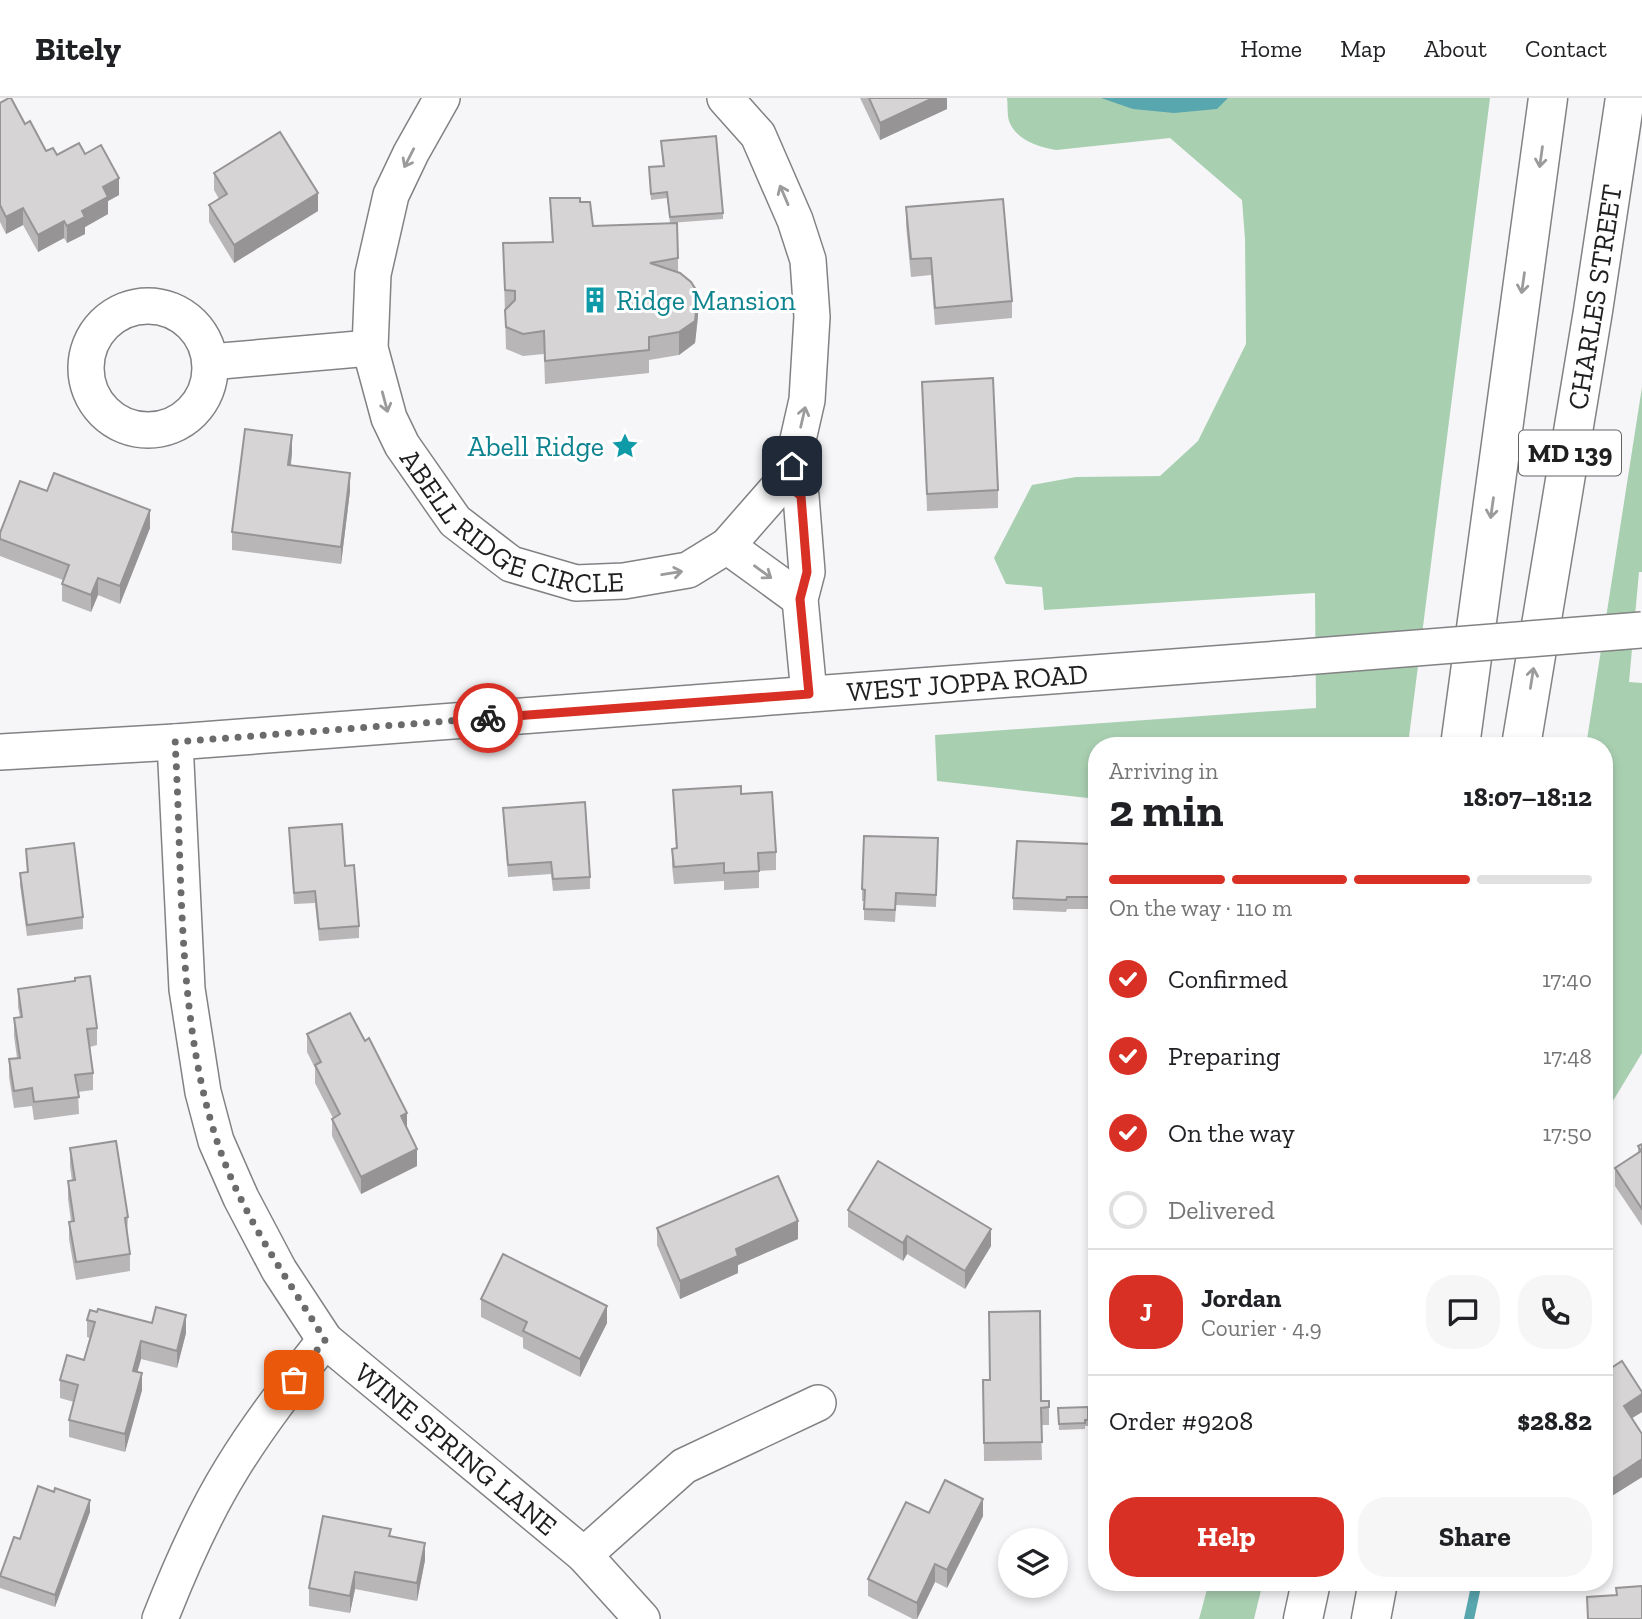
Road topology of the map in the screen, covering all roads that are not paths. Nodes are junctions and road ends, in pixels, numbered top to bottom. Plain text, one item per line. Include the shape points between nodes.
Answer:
1 (442, 98) edge
2 (725, 98) edge
3 (1548, 98) edge
4 (1625, 98) edge
5 (370, 348) junction
6 (210, 362) dead end
7 (783, 482) junction
8 (727, 546) junction
9 (800, 599) junction
10 (1642, 630) edge
11 (809, 694) junction
12 (1461, 737) edge
13 (1522, 737) edge
14 (175, 742) junction
15 (0, 752) edge
16 (325, 1340) junction
17 (818, 1403) dead end
18 (584, 1555) junction
19 (1309, 1591) edge
20 (1376, 1591) edge
21 (160, 1619) edge
22 (642, 1619) edge
23 (1303, 1619) edge
24 (1371, 1619) edge

1 -> 5 street, ABELL RIDGE CIRCLE via 391,195 373,274
7 -> 2 street, ABELL RIDGE CIRCLE via 792,466 807,400 812,317 808,260 758,135
3 -> 12 main road, MD 139
13 -> 4 main road, CHARLES STREET / MD 139
5 - 6 street
5 -> 8 street, ABELL RIDGE CIRCLE via 389,418 402,445 455,521 511,564 576,583 624,581 688,570
7 - 8 street, ABELL RIDGE CIRCLE
7 - 9 street via 801,496 807,572
8 -> 9 street
9 - 11 street
10 - 11 street, WEST JOPPA ROAD, bridge
11 - 14 street, WEST JOPPA ROAD
14 - 15 street, WEST JOPPA ROAD
14 - 16 street, WINE SPRING LANE via 187,989 203,1092 216,1141 241,1198 279,1270
16 - 18 street, WINE SPRING LANE
16 - 21 street via 231,1470 200,1526
17 - 18 street via 684,1466
18 - 22 street, WINE SPRING LANE
19 - 23 main road
20 - 24 main road

